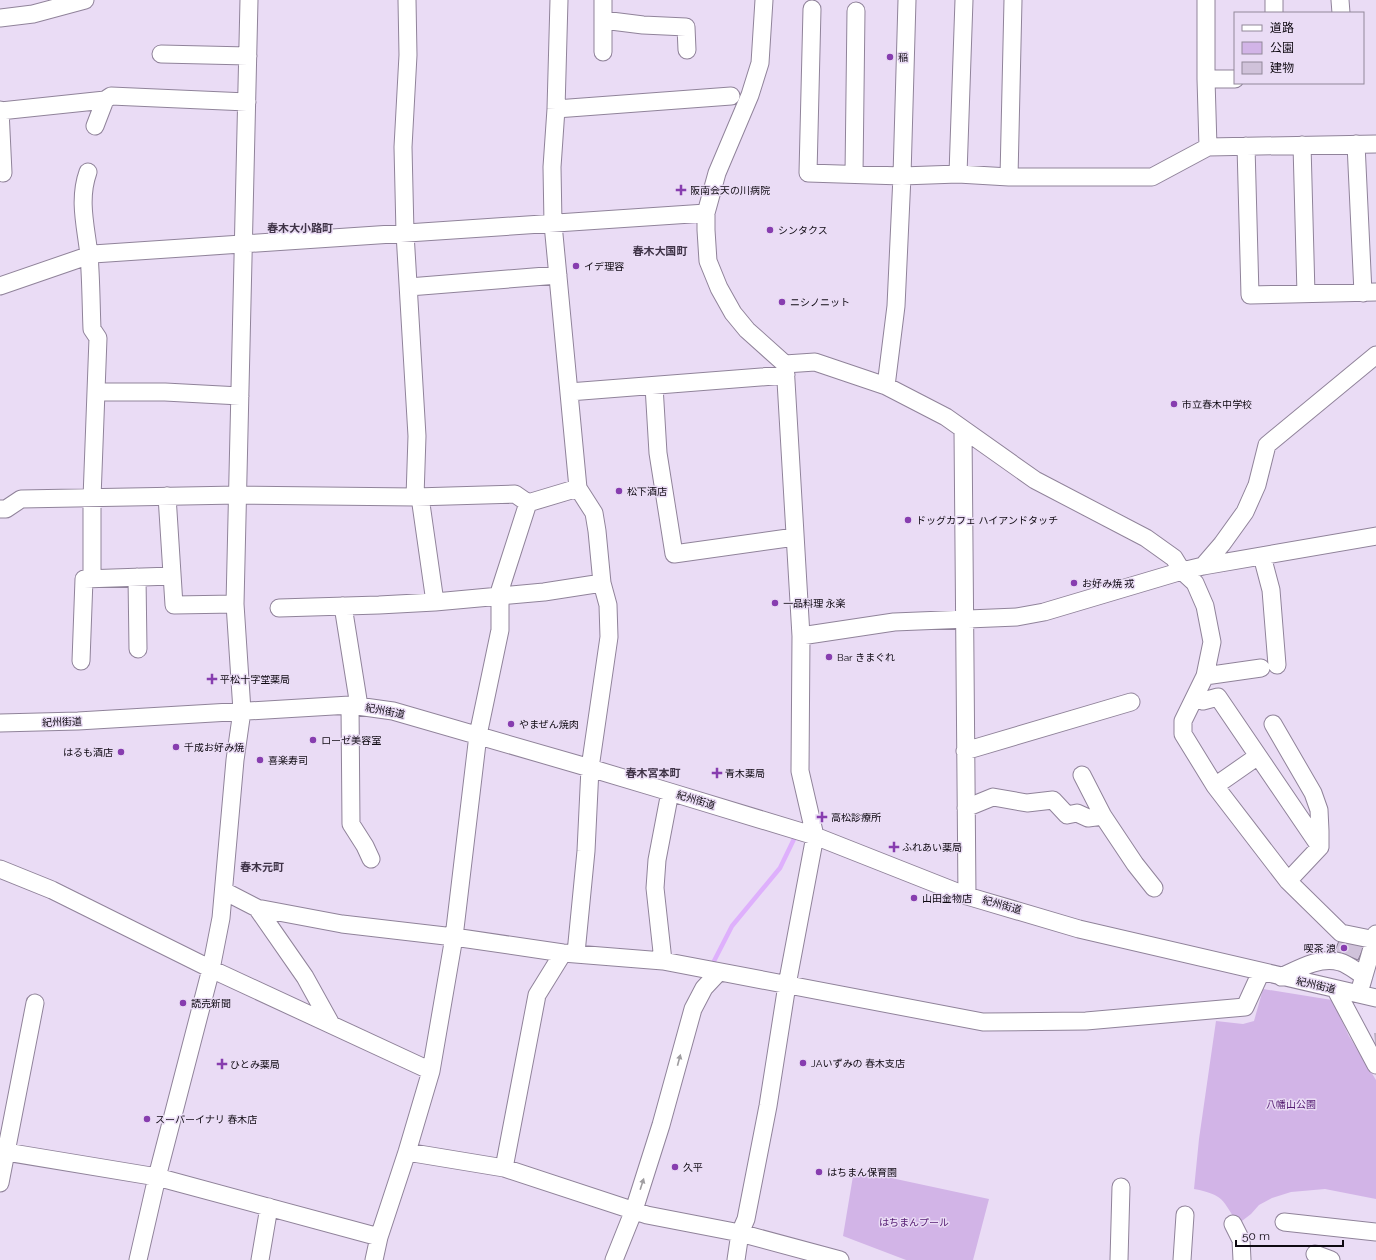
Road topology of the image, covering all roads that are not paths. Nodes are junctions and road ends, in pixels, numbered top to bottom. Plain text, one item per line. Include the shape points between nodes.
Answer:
1 (85, 0) edge
2 (249, 0) edge
3 (408, 0) edge
4 (558, 0) edge
5 (603, 0) edge
6 (764, 0) edge
7 (907, 0) edge
8 (964, 0) edge
9 (1013, 0) edge
10 (1206, 0) edge
11 (1274, 0) edge
12 (1340, 0) edge
13 (812, 9) dead end
14 (856, 11) dead end
15 (1274, 12) edge
16 (1340, 12) edge
17 (0, 18) edge
18 (603, 20) junction
19 (687, 50) dead end
20 (603, 52) dead end
21 (161, 54) dead end
22 (248, 56) junction
23 (1206, 79) junction
24 (1234, 79) edge
25 (731, 96) dead end
26 (105, 100) junction
27 (247, 102) junction
28 (556, 109) junction
29 (0, 110) edge
30 (95, 126) dead end
31 (1356, 144) junction
32 (1376, 144) edge
33 (1302, 145) junction
34 (1246, 146) junction
35 (1208, 147) junction
36 (88, 172) dead end
37 (3, 173) dead end
38 (854, 174) junction
39 (958, 174) junction
40 (902, 176) junction
41 (1009, 177) junction
42 (706, 213) junction
43 (553, 224) junction
44 (405, 233) junction
45 (243, 244) junction
46 (89, 256) junction
47 (558, 275) junction
48 (0, 286) edge
49 (409, 287) junction
50 (1369, 293) edge
51 (1306, 294) junction
52 (1376, 355) edge
53 (785, 370) junction
54 (654, 386) junction
55 (886, 386) junction
56 (96, 392) junction
57 (569, 392) junction
58 (240, 396) junction
59 (963, 430) junction
60 (578, 488) junction
61 (238, 495) junction
62 (167, 496) junction
63 (417, 497) junction
64 (92, 498) junction
65 (528, 503) junction
66 (0, 509) edge
67 (1376, 536) edge
68 (795, 537) junction
69 (1262, 556) junction
70 (1203, 566) junction
71 (1182, 571) junction
72 (172, 576) junction
73 (137, 577) junction
74 (92, 579) junction
75 (602, 583) junction
76 (499, 596) junction
77 (435, 602) junction
78 (235, 604) junction
79 (343, 606) junction
80 (279, 608) dead end
81 (964, 619) junction
82 (801, 636) junction
83 (138, 649) dead end
84 (81, 661) dead end
85 (1205, 676) junction
86 (1195, 698) junction
87 (1131, 702) dead end
88 (355, 706) junction
89 (242, 711) junction
90 (0, 723) edge
91 (1273, 724) dead end
92 (478, 735) junction
93 (965, 751) junction
94 (1258, 756) junction
95 (590, 768) junction
96 (1082, 775) dead end
97 (1215, 786) junction
98 (670, 792) junction
99 (966, 808) junction
100 (1103, 816) junction
101 (815, 836) junction
102 (1320, 847) junction
103 (371, 859) dead end
104 (0, 869) edge
105 (1288, 881) junction
106 (1154, 888) dead end
107 (224, 891) junction
108 (968, 896) junction
109 (257, 908) junction
110 (454, 937) junction
111 (1375, 937) edge
112 (570, 953) junction
113 (663, 961) junction
114 (211, 969) junction
115 (719, 972) junction
116 (1261, 972) junction
117 (1364, 976) junction
118 (1281, 977) junction
119 (787, 985) junction
120 (1336, 990) junction
121 (1359, 994) junction
122 (1376, 998) edge
123 (35, 1003) dead end
124 (331, 1024) junction
125 (1375, 1060) edge
126 (431, 1071) junction
127 (3, 1152) edge
128 (407, 1152) junction
129 (504, 1168) junction
130 (157, 1177) junction
131 (0, 1183) edge
132 (1121, 1187) dead end
133 (269, 1207) junction
134 (634, 1210) junction
135 (1185, 1215) dead end
136 (1284, 1222) dead end
137 (1233, 1224) dead end
138 (1376, 1232) edge
139 (740, 1233) junction
140 (379, 1237) junction
141 (138, 1260) edge
142 (260, 1260) edge
143 (374, 1260) edge
144 (614, 1260) edge
145 (736, 1260) edge
146 (840, 1260) edge
147 (1119, 1260) edge
148 (1182, 1260) edge
149 (1242, 1260) edge

1 - 17 street via 33,14
2 - 22 street
3 - 44 street via 403,147
4 - 28 street
5 - 18 street
6 - 42 street via 760,63 750,96 717,173
7 - 40 street
8 - 39 street
9 - 41 street
10 - 23 street
11 - 15 street
12 - 16 street
13 - 38 street via 808,172
14 - 38 street
18 - 19 street via 686,27
18 - 20 street
21 - 22 street
22 - 27 street
23 - 24 street
23 - 35 street
25 - 28 street
26 - 27 street via 111,96
26 - 29 street
26 - 30 street
27 - 45 street
28 - 43 street via 552,167
29 - 37 street
31 - 32 street
31 - 33 street
31 - 50 street
33 - 34 street
33 - 51 street
34 - 35 street
34 - 51 street via 1250,295
35 - 41 street via 1152,176
36 - 46 street via 83,210
38 - 40 street
39 - 40 street
39 - 41 street
40 - 55 street via 896,306
42 - 43 street
42 - 53 street via 708,261 719,288 732,313
43 - 44 street
43 - 47 street
44 - 45 street
44 - 49 street
45 - 46 street
45 - 58 street
46 - 48 street
46 - 56 street via 92,329 98,338
47 - 49 street
47 - 57 street
49 - 63 street via 417,436
50 - 51 street
52 - 70 street via 1267,445 1257,486 1245,512
53 - 54 street
53 - 55 street via 815,362
53 - 68 street
54 - 57 street
54 - 68 street via 658,453 674,554
55 - 59 street via 946,417
56 - 58 street
56 - 64 street
57 - 60 street
58 - 61 street
59 - 71 street via 1035,480 1146,538 1174,558
59 - 81 street
60 - 65 street
60 - 75 street via 594,513
61 - 62 street
61 - 63 street
61 - 78 street
62 - 64 street
62 - 72 street
63 - 65 street via 515,494
63 - 77 street
64 - 66 street via 21,499 6,509
64 - 74 street
65 - 76 street
67 - 69 street
68 - 82 street
69 - 70 street
69 - 85 street via 1271,590 1269,666
70 - 71 street
71 - 81 street via 1044,612 1017,617
71 - 85 street via 1195,584 1205,606 1212,642
72 - 73 street
72 - 78 street via 174,605
73 - 74 street
73 - 83 street
74 - 84 street via 84,579
75 - 76 street
75 - 95 street via 608,605 609,637
76 - 77 street
76 - 92 street via 500,630
77 - 79 street
78 - 89 street
79 - 80 street
79 - 88 street
81 - 82 street via 894,622
81 - 93 street
82 - 101 street via 800,771
85 - 86 street
86 - 94 street via 1203,701 1218,697
86 - 97 street via 1183,721 1183,734
87 - 93 street
88 - 89 street, 紀州街道
88 - 92 street, 紀州街道 via 393,711
88 - 103 street via 351,824
89 - 90 street, 紀州街道
89 - 107 street via 235,760
91 - 102 street via 1313,793 1318,810
92 - 95 street, 紀州街道
92 - 110 street
93 - 99 street
94 - 97 street
94 - 102 street
95 - 98 street, 紀州街道
95 - 112 street via 586,851
96 - 100 street
97 - 105 street
98 - 101 street, 紀州街道
98 - 113 street via 657,860 655,888
99 - 100 street via 993,797 1027,802 1053,800 1067,816 1077,813 1088,818
99 - 108 street
100 - 106 street
101 - 108 street, 紀州街道
101 - 119 street
102 - 105 street
104 - 114 street via 52,890
105 - 111 street via 1341,933
107 - 109 street
107 - 114 street
108 - 116 street, 紀州街道 via 1079,929
109 - 110 street via 342,924
109 - 124 street via 305,977
110 - 112 street
110 - 126 street
111 - 117 street
112 - 113 street
112 - 129 street via 537,995
113 - 115 street
114 - 124 street
114 - 130 street
115 - 119 street
134 -> 115 street via 693,1009 704,988
116 - 118 street, 紀州街道
116 - 119 street via 1245,1007 1086,1021 983,1022
117 - 118 street via 1341,962 1329,960 1309,964
117 - 121 street
118 - 120 street, 紀州街道
119 - 139 street via 768,1106 746,1219
120 - 121 street, 紀州街道
120 - 125 street
121 - 122 street, 紀州街道
123 - 127 street
124 - 126 street
126 - 128 street
127 - 130 street
127 - 131 street
128 - 129 street
128 - 140 street
129 - 134 street
130 - 133 street
130 - 141 street
132 - 147 street
133 - 140 street
133 - 142 street
134 - 139 street via 647,1215
134 - 144 street
135 - 148 street
136 - 138 street
137 - 149 street via 1241,1240
139 - 145 street
139 - 146 street
140 - 143 street

